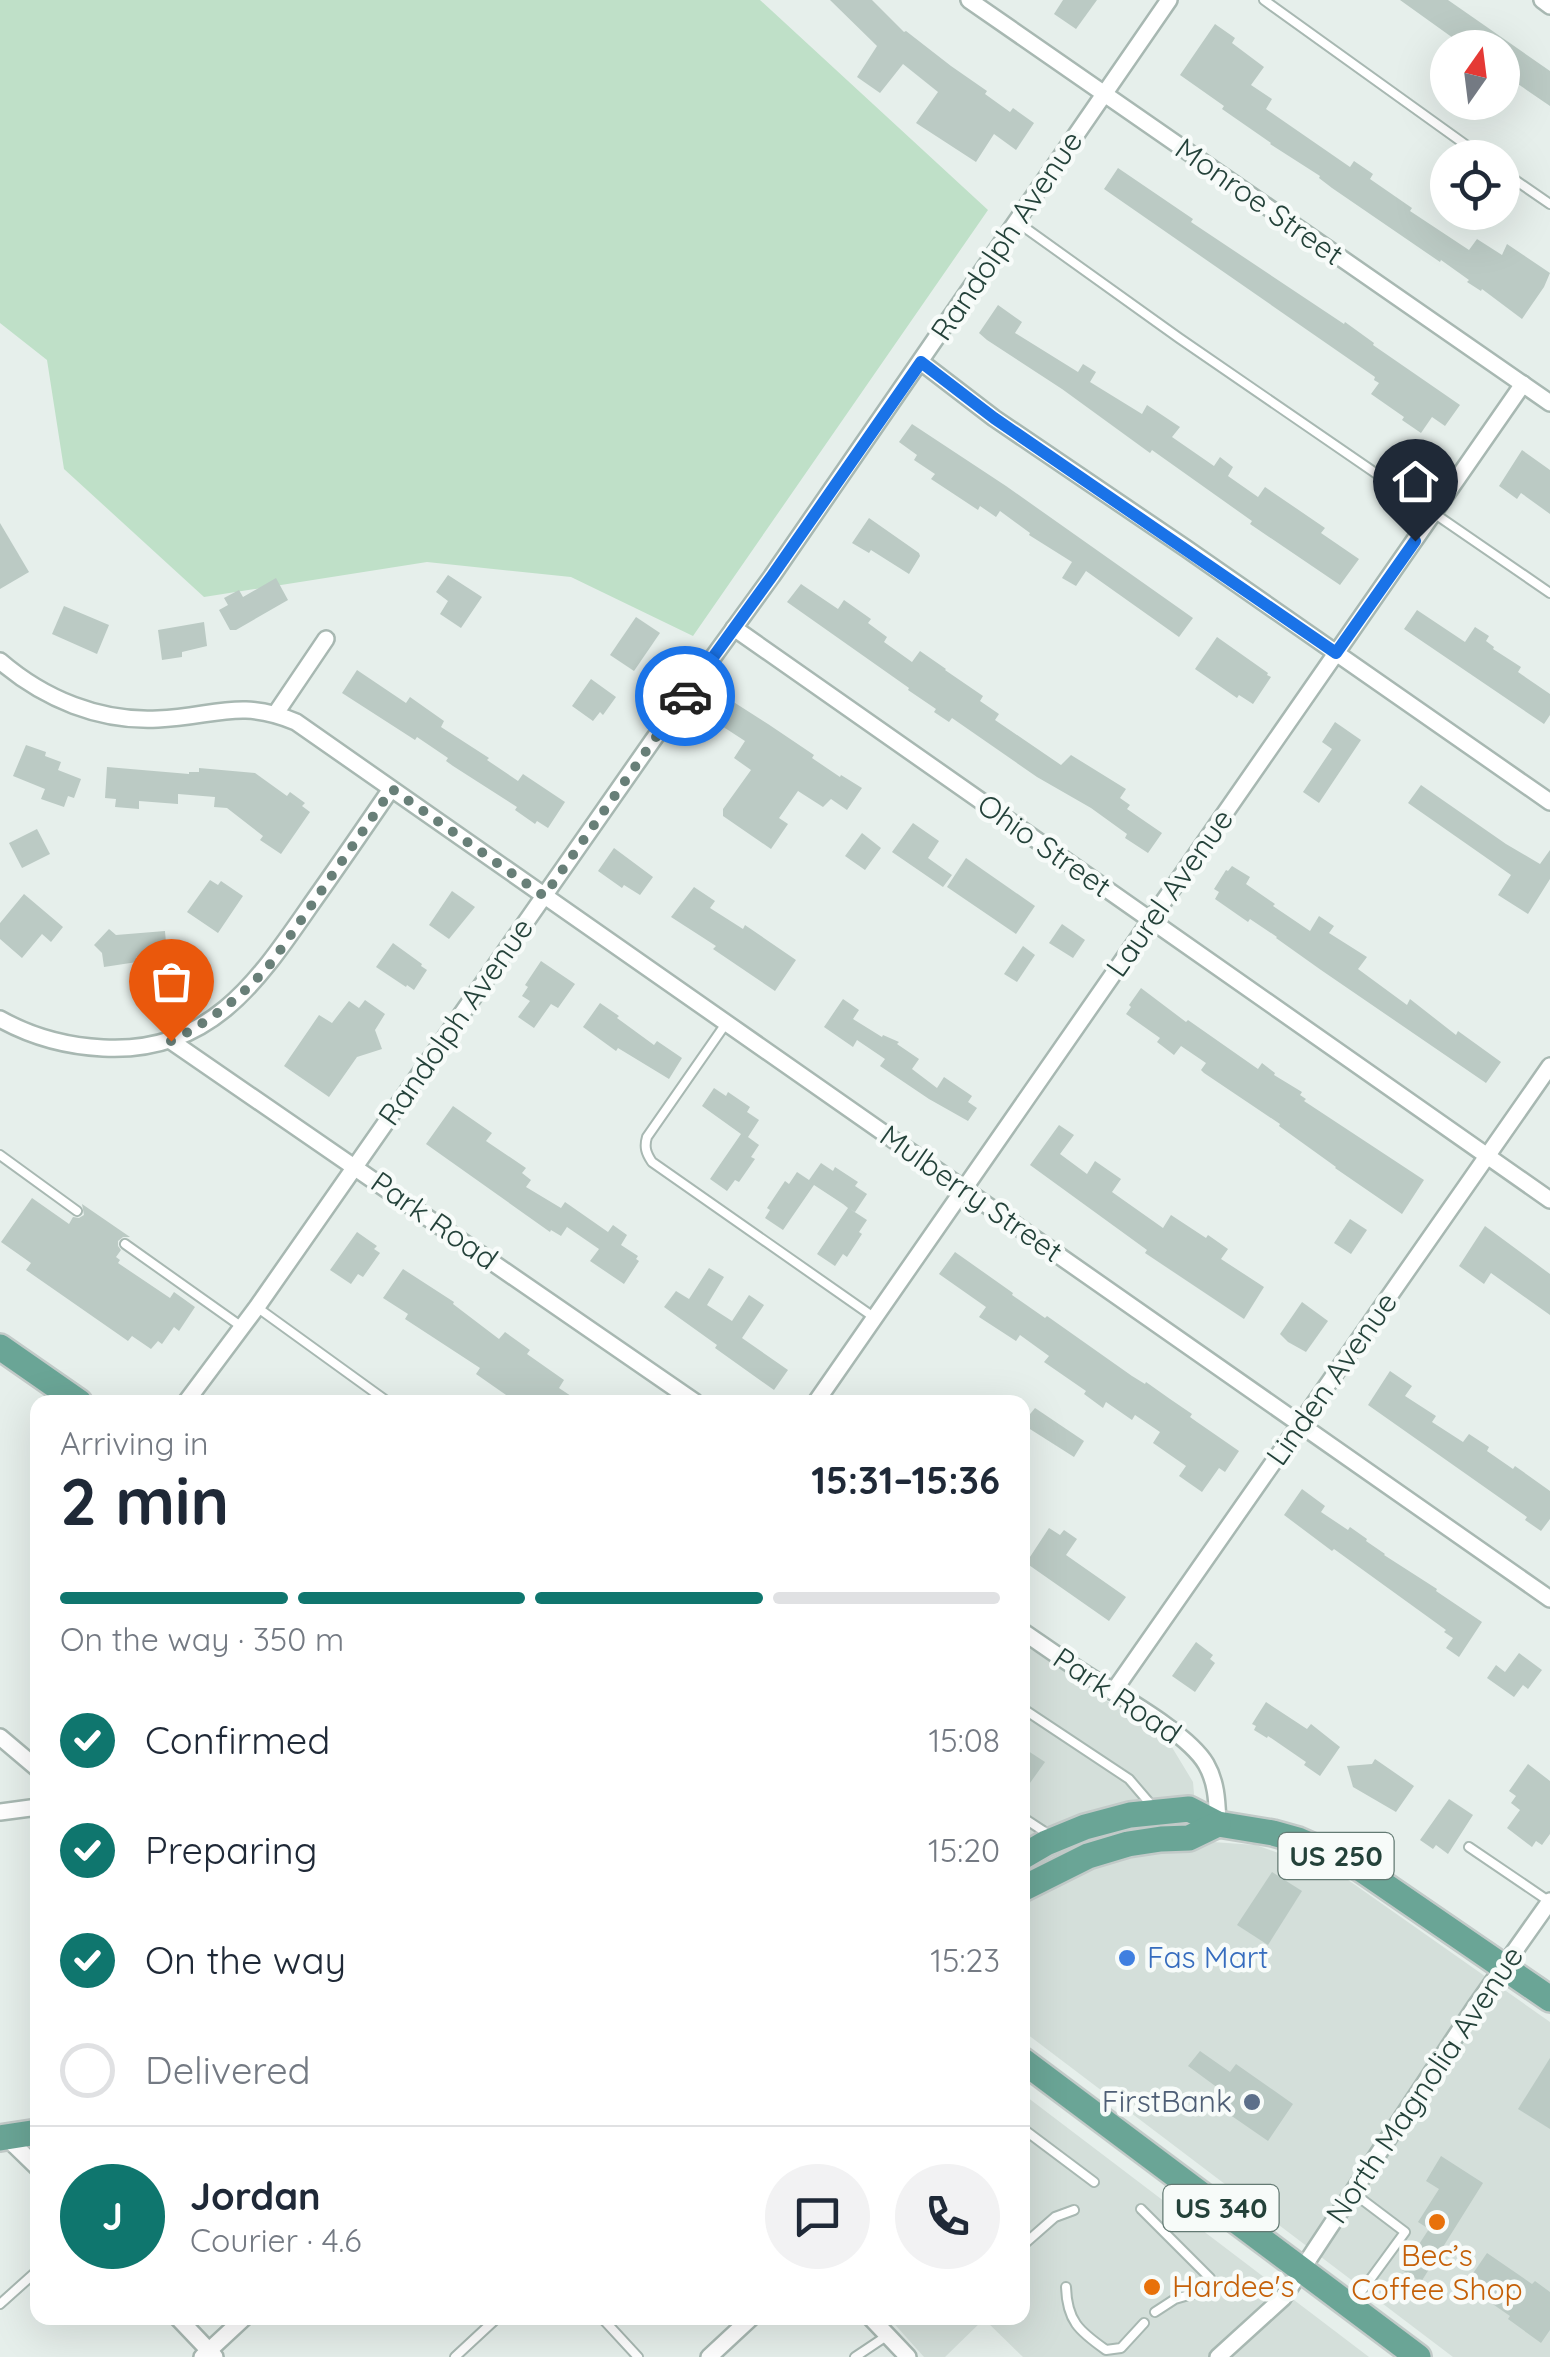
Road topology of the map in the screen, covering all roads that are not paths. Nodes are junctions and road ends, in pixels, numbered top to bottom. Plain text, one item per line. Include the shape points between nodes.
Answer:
1 (969, 0) edge
2 (1169, 0) edge
3 (1264, 0) edge
4 (1542, 0) edge
5 (1550, 6) edge
6 (1104, 94) junction
7 (1459, 140) edge
8 (1520, 183) edge
9 (1550, 204) edge
10 (1018, 222) junction
11 (921, 362) junction
12 (1524, 384) junction
13 (1550, 403) edge
14 (1434, 513) junction
15 (1550, 593) edge
16 (734, 628) junction
17 (326, 639) dead end
18 (1336, 653) junction
19 (0, 662) edge
20 (276, 713) junction
21 (392, 789) junction
22 (1550, 802) edge
23 (544, 896) junction
24 (1151, 921) junction
25 (0, 1019) edge
26 (727, 1022) junction
27 (171, 1041) junction
28 (1550, 1066) edge
29 (0, 1155) edge
30 (1488, 1156) junction
31 (354, 1165) junction
32 (964, 1190) junction
33 (1550, 1200) edge
34 (78, 1211) dead end
35 (125, 1244) dead end
36 (257, 1307) junction
37 (875, 1318) junction
38 (242, 1327) junction
39 (0, 1347) edge
40 (69, 1395) edge
41 (191, 1395) edge
42 (378, 1395) edge
43 (686, 1395) edge
44 (821, 1395) edge
45 (1300, 1425) junction
46 (1550, 1598) edge
47 (1030, 1636) edge
48 (1114, 1692) junction
49 (1030, 1713) edge
50 (0, 1736) edge
51 (30, 1760) edge
52 (30, 1808) edge
53 (1156, 1810) junction
54 (0, 1812) edge
55 (1030, 1822) edge
56 (1218, 1824) junction
57 (1055, 1839) junction
58 (1469, 1847) dead end
59 (1030, 1852) edge
60 (1030, 1885) edge
61 (1550, 1902) edge
62 (1504, 1966) junction
63 (1550, 1999) edge
64 (1030, 2066) edge
65 (30, 2133) edge
66 (1030, 2134) edge
67 (3, 2138) edge
68 (30, 2161) edge
69 (1094, 2182) dead end
70 (1352, 2192) junction
71 (1141, 2209) dead end
72 (1074, 2210) dead end
73 (1030, 2239) edge
74 (1301, 2269) junction
75 (30, 2277) edge
76 (1210, 2278) dead end
77 (1066, 2287) dead end
78 (1200, 2292) dead end
79 (0, 2304) edge
80 (1350, 2306) junction
81 (1156, 2312) dead end
82 (1144, 2323) dead end
83 (184, 2325) edge
84 (237, 2325) edge
85 (489, 2325) edge
86 (608, 2325) edge
87 (742, 2325) edge
88 (878, 2325) edge
89 (888, 2335) junction
90 (1402, 2350) edge
91 (209, 2355) edge
92 (455, 2357) edge
93 (638, 2357) edge
94 (708, 2357) edge
95 (855, 2357) edge
96 (908, 2357) edge
97 (1218, 2357) edge

1 - 6 street, Monroe Street
2 - 6 street, Randolph Avenue
3 - 7 lane
4 - 5 street
6 - 10 street, Randolph Avenue
6 - 12 street, Monroe Street
8 - 9 lane
10 - 11 street, Randolph Avenue
10 - 14 lane
11 - 16 street, Randolph Avenue
11 - 18 street
12 - 13 street, Monroe Street
12 - 14 street, Laurel Avenue
14 - 15 lane
14 - 18 street, Laurel Avenue
16 - 23 street, Randolph Avenue
16 - 24 street, Ohio Street
17 - 20 street
18 - 22 street
18 - 24 street, Laurel Avenue
19 - 20 street via 55,698 117,716
20 - 21 street, Mulberry Street
21 - 23 street, Mulberry Street
21 - 27 street via 255,982 216,1016
23 - 26 street, Mulberry Street
23 - 31 street, Randolph Avenue
24 - 30 street, Ohio Street
24 - 32 street, Laurel Avenue
25 - 27 street via 40,1037 88,1047
26 - 32 street, Mulberry Street
26 - 37 lane via 646,1136 647,1154
27 - 31 street, Park Road
28 - 30 street, Linden Avenue
29 - 34 lane
30 - 33 street, Ohio Street
30 - 45 street, Linden Avenue
31 - 36 street, Randolph Avenue
31 - 43 street, Park Road
32 - 37 street, Laurel Avenue
32 - 45 street, Mulberry Street
35 - 38 lane
36 - 38 street, Randolph Avenue
36 - 42 lane
37 - 44 street, Laurel Avenue
38 - 41 street, Randolph Avenue
39 - 40 main road
45 - 46 street, Mulberry Street
45 - 48 street, Linden Avenue
47 - 48 street, Park Road
48 - 56 street, Park Road via 1197,1751 1216,1788
49 - 53 lane via 1129,1779
50 - 51 street
52 - 54 street
53 - 56 main road, US 250 via 1188,1808
53 - 57 main road, US 250
55 - 57 lane
56 - 60 main road, US 250 via 1189,1838 1088,1856
56 - 62 main road, US 250 via 1329,1852
57 - 59 main road, US 250
58 - 61 lane
61 - 62 street, North Magnolia Avenue
62 - 63 main road, US 250
62 - 70 street, North Magnolia Avenue
64 - 74 main road, US 340
65 - 67 main road
66 - 69 lane
67 - 68 street
70 - 74 street, North Magnolia Avenue
70 - 80 lane via 1405,2232
71 - 76 lane
72 - 73 lane
74 - 80 main road, US 340
74 - 97 street, North Magnolia Avenue via 1283,2298
75 - 79 lane
77 - 82 lane via 1070,2317 1106,2350 1121,2348
78 - 81 lane
80 - 90 main road, US 340
83 - 91 street
84 - 91 street
85 - 92 lane
86 - 93 lane
87 - 94 street
88 - 89 street
89 - 95 lane
89 - 96 street

